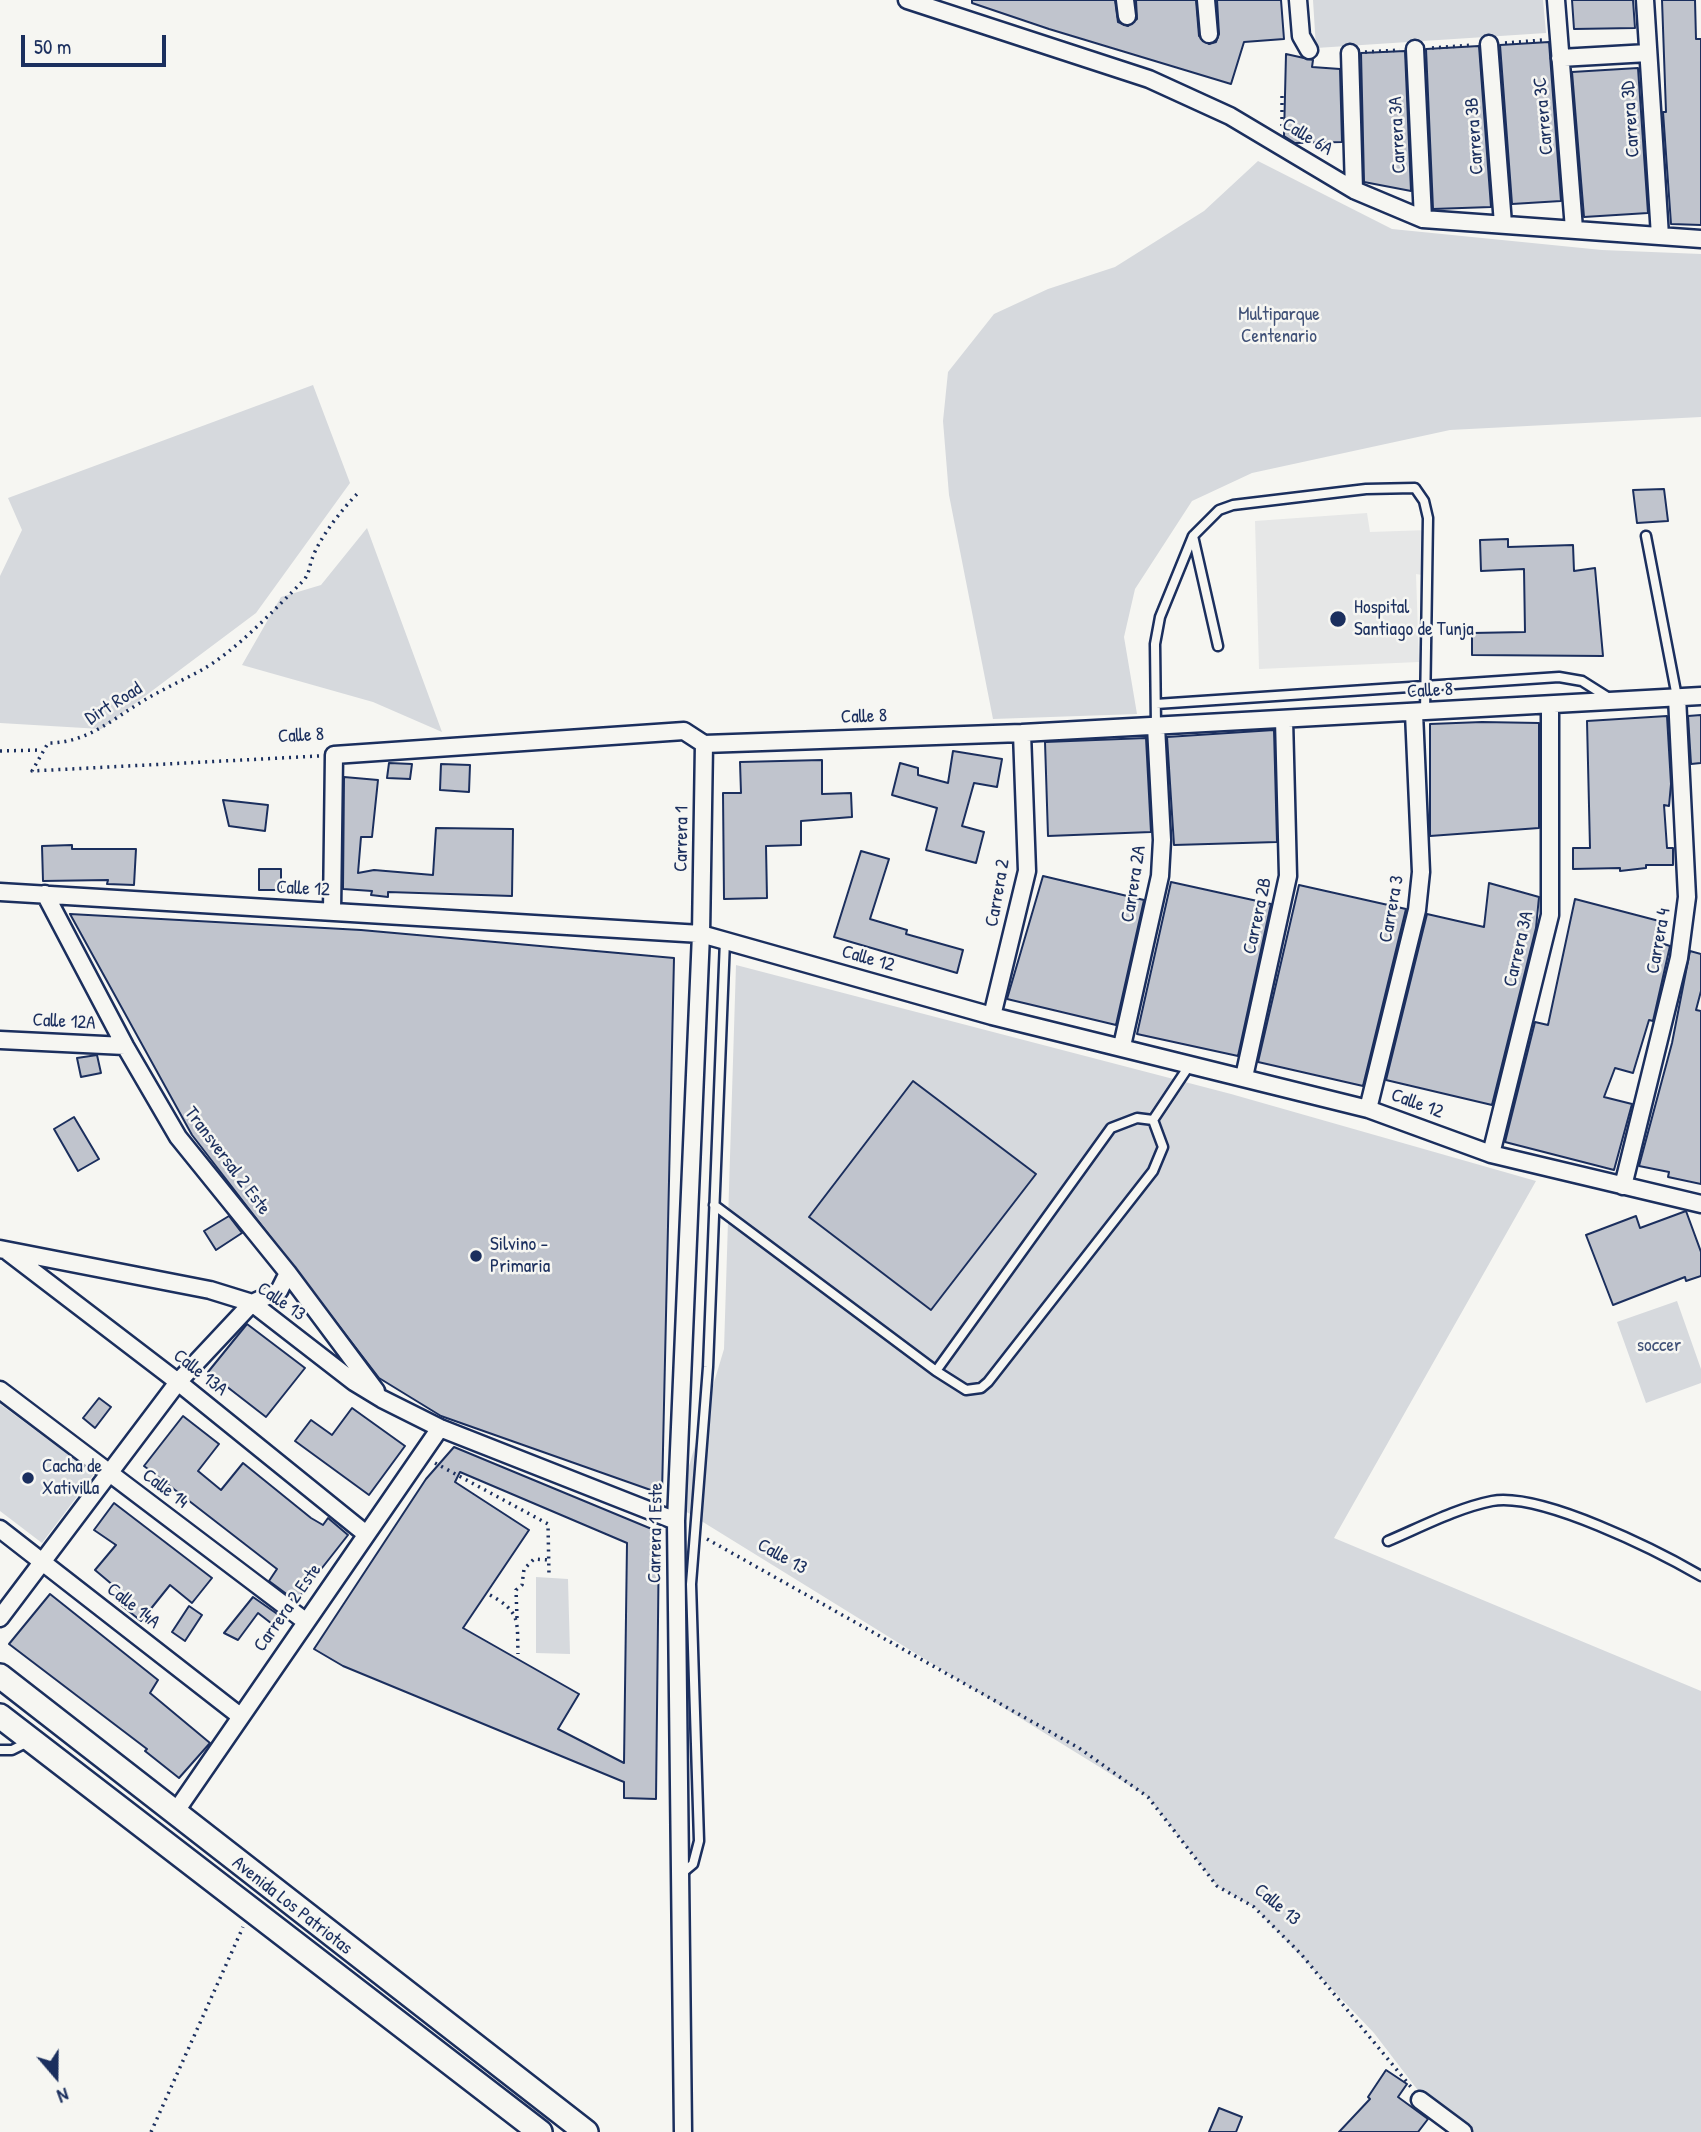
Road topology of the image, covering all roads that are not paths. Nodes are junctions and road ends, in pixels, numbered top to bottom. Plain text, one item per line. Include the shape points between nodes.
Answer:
1 (906, 0) edge
2 (1206, 0) edge
3 (1298, 0) edge
4 (1556, 0) edge
5 (1645, 0) edge
6 (1209, 34) dead end
7 (1489, 44) dead end
8 (1415, 49) dead end
9 (1309, 50) dead end
10 (1350, 53) dead end
11 (1648, 53) junction
12 (1560, 58) junction
13 (1354, 190) junction
14 (1423, 219) junction
15 (1503, 224) junction
16 (1574, 229) junction
17 (1660, 236) junction
18 (1701, 239) edge
19 (1193, 536) junction
20 (1646, 536) dead end
21 (1218, 646) dead end
22 (1425, 686) junction
23 (1701, 696) edge
24 (1676, 697) junction
25 (1615, 702) junction
26 (1156, 704) junction
27 (1550, 706) junction
28 (1419, 713) junction
29 (1284, 719) junction
30 (1156, 726) junction
31 (1022, 733) junction
32 (705, 744) junction
33 (1, 891) edge
34 (45, 894) junction
35 (332, 912) junction
36 (701, 934) junction
37 (725, 940) junction
38 (992, 1016) junction
39 (0, 1040) edge
40 (125, 1046) junction
41 (1122, 1046) junction
42 (1191, 1063) junction
43 (1244, 1077) junction
44 (1368, 1109) junction
45 (1153, 1120) junction
46 (1491, 1154) junction
47 (1623, 1186) junction
48 (1701, 1204) edge
49 (715, 1205) junction
50 (2, 1249) edge
51 (288, 1273) junction
52 (252, 1303) junction
53 (936, 1371) junction
54 (177, 1382) junction
55 (0, 1390) edge
56 (382, 1399) junction
57 (440, 1429) junction
58 (108, 1472) junction
59 (676, 1521) junction
60 (0, 1529) edge
61 (366, 1534) junction
62 (1388, 1541) dead end
63 (42, 1563) junction
64 (1701, 1576) edge
65 (0, 1618) edge
66 (305, 1621) junction
67 (0, 1676) edge
68 (0, 1716) edge
69 (240, 1716) junction
70 (67, 1730) junction
71 (32, 1740) junction
72 (0, 1750) edge
73 (50, 1755) junction
74 (174, 1814) junction
75 (680, 1875) junction
76 (1420, 2100) road end
77 (540, 2132) edge
78 (586, 2132) edge
79 (683, 2132) edge
80 (1463, 2132) edge

1 - 13 street, Calle 6A via 1149,79 1230,116
2 - 6 street
3 - 9 street via 1301,36
4 - 12 street, Carrera 3C
5 - 11 street, Carrera 3D
7 - 15 street, Carrera 3B
8 - 14 street, Carrera 3A
10 - 13 street
11 - 12 street
11 - 17 street, Carrera 3D
12 - 16 street, Carrera 3C
13 - 14 street, Calle 6A
14 - 15 street, Calle 6A
15 - 16 street, Calle 6A
16 - 17 street, Calle 6A
17 - 18 street, Calle 6A
19 - 21 lane
19 - 22 lane via 1219,510 1233,505 1366,489 1415,488 1428,518
19 - 26 lane via 1160,617 1155,643
20 - 24 lane
22 - 25 lane via 1559,677 1582,681
22 - 26 lane
22 - 28 lane
23 - 24 street, Calle 8
24 - 25 street, Calle 8
24 - 47 street, Carrera 4 via 1687,897 1679,958
25 - 27 street, Calle 8
26 - 30 lane
27 - 28 street, Calle 8
27 - 46 street, Carrera 3A via 1550,915
28 - 29 street, Calle 8
28 - 44 street, Carrera 3 via 1417,910
29 - 30 street, Calle 8
29 - 43 street, Carrera 2B via 1289,876
30 - 31 street, Calle 8
30 - 41 street, Carrera 2A via 1160,876
31 - 32 street, Calle 8
31 - 38 street, Carrera 2 via 1027,871
32 - 35 street, Calle 8 via 684,731 334,755
32 - 36 street, Carrera 1
33 - 34 street, Calle 12
34 - 35 street, Calle 12
34 - 40 street, Transversal 2 Este
35 - 36 street, Calle 12
36 - 37 street, Calle 12
36 - 59 street, Carrera 1 Este
37 - 38 street, Calle 12
37 - 49 lane
38 - 41 street, Calle 12
39 - 40 street, Calle 12A
40 - 51 street, Transversal 2 Este via 178,1137
41 - 42 street, Calle 12
42 - 43 street, Calle 12
42 - 45 lane
43 - 44 street, Calle 12
44 - 46 street, Calle 12
45 - 53 lane via 1137,1118 1111,1128
45 - 53 lane via 1163,1147 1153,1171 988,1382 966,1390
46 - 47 street, Calle 12
47 - 48 street, Calle 12
49 - 53 lane
49 - 75 lane via 691,1584 699,1841 694,1864
50 - 52 street, Calle 13 via 211,1290
50 - 54 street, Calle 13A
51 - 52 street via 279,1291
51 - 56 street, Transversal 2 Este
52 - 54 street
52 - 56 street, Calle 13
54 - 58 street
54 - 61 street, Calle 13A
55 - 58 street, Calle 14
56 - 57 street, Calle 13
57 - 59 street, Calle 13
57 - 61 street, Carrera 2 Este
58 - 63 street
58 - 66 street, Calle 14
59 - 75 street, Carrera 1 Este
60 - 63 street, Calle 14A
61 - 66 street, Carrera 2 Este
62 - 64 lane via 1494,1501 1526,1502 1648,1545
63 - 65 street
63 - 69 street, Calle 14A
66 - 69 street, Carrera 2 Este
67 - 70 main road, Avenida Los Patriotas
68 - 71 main road, Avenida Los Patriotas
69 - 74 street, Carrera 2 Este
70 - 73 main road
70 - 74 main road, Avenida Los Patriotas
71 - 72 lane via 12,1750
71 - 73 main road, Avenida Los Patriotas
73 - 77 main road, Avenida Los Patriotas
74 - 78 main road, Avenida Los Patriotas
75 - 79 street, Carrera 1 Este
76 - 80 street

